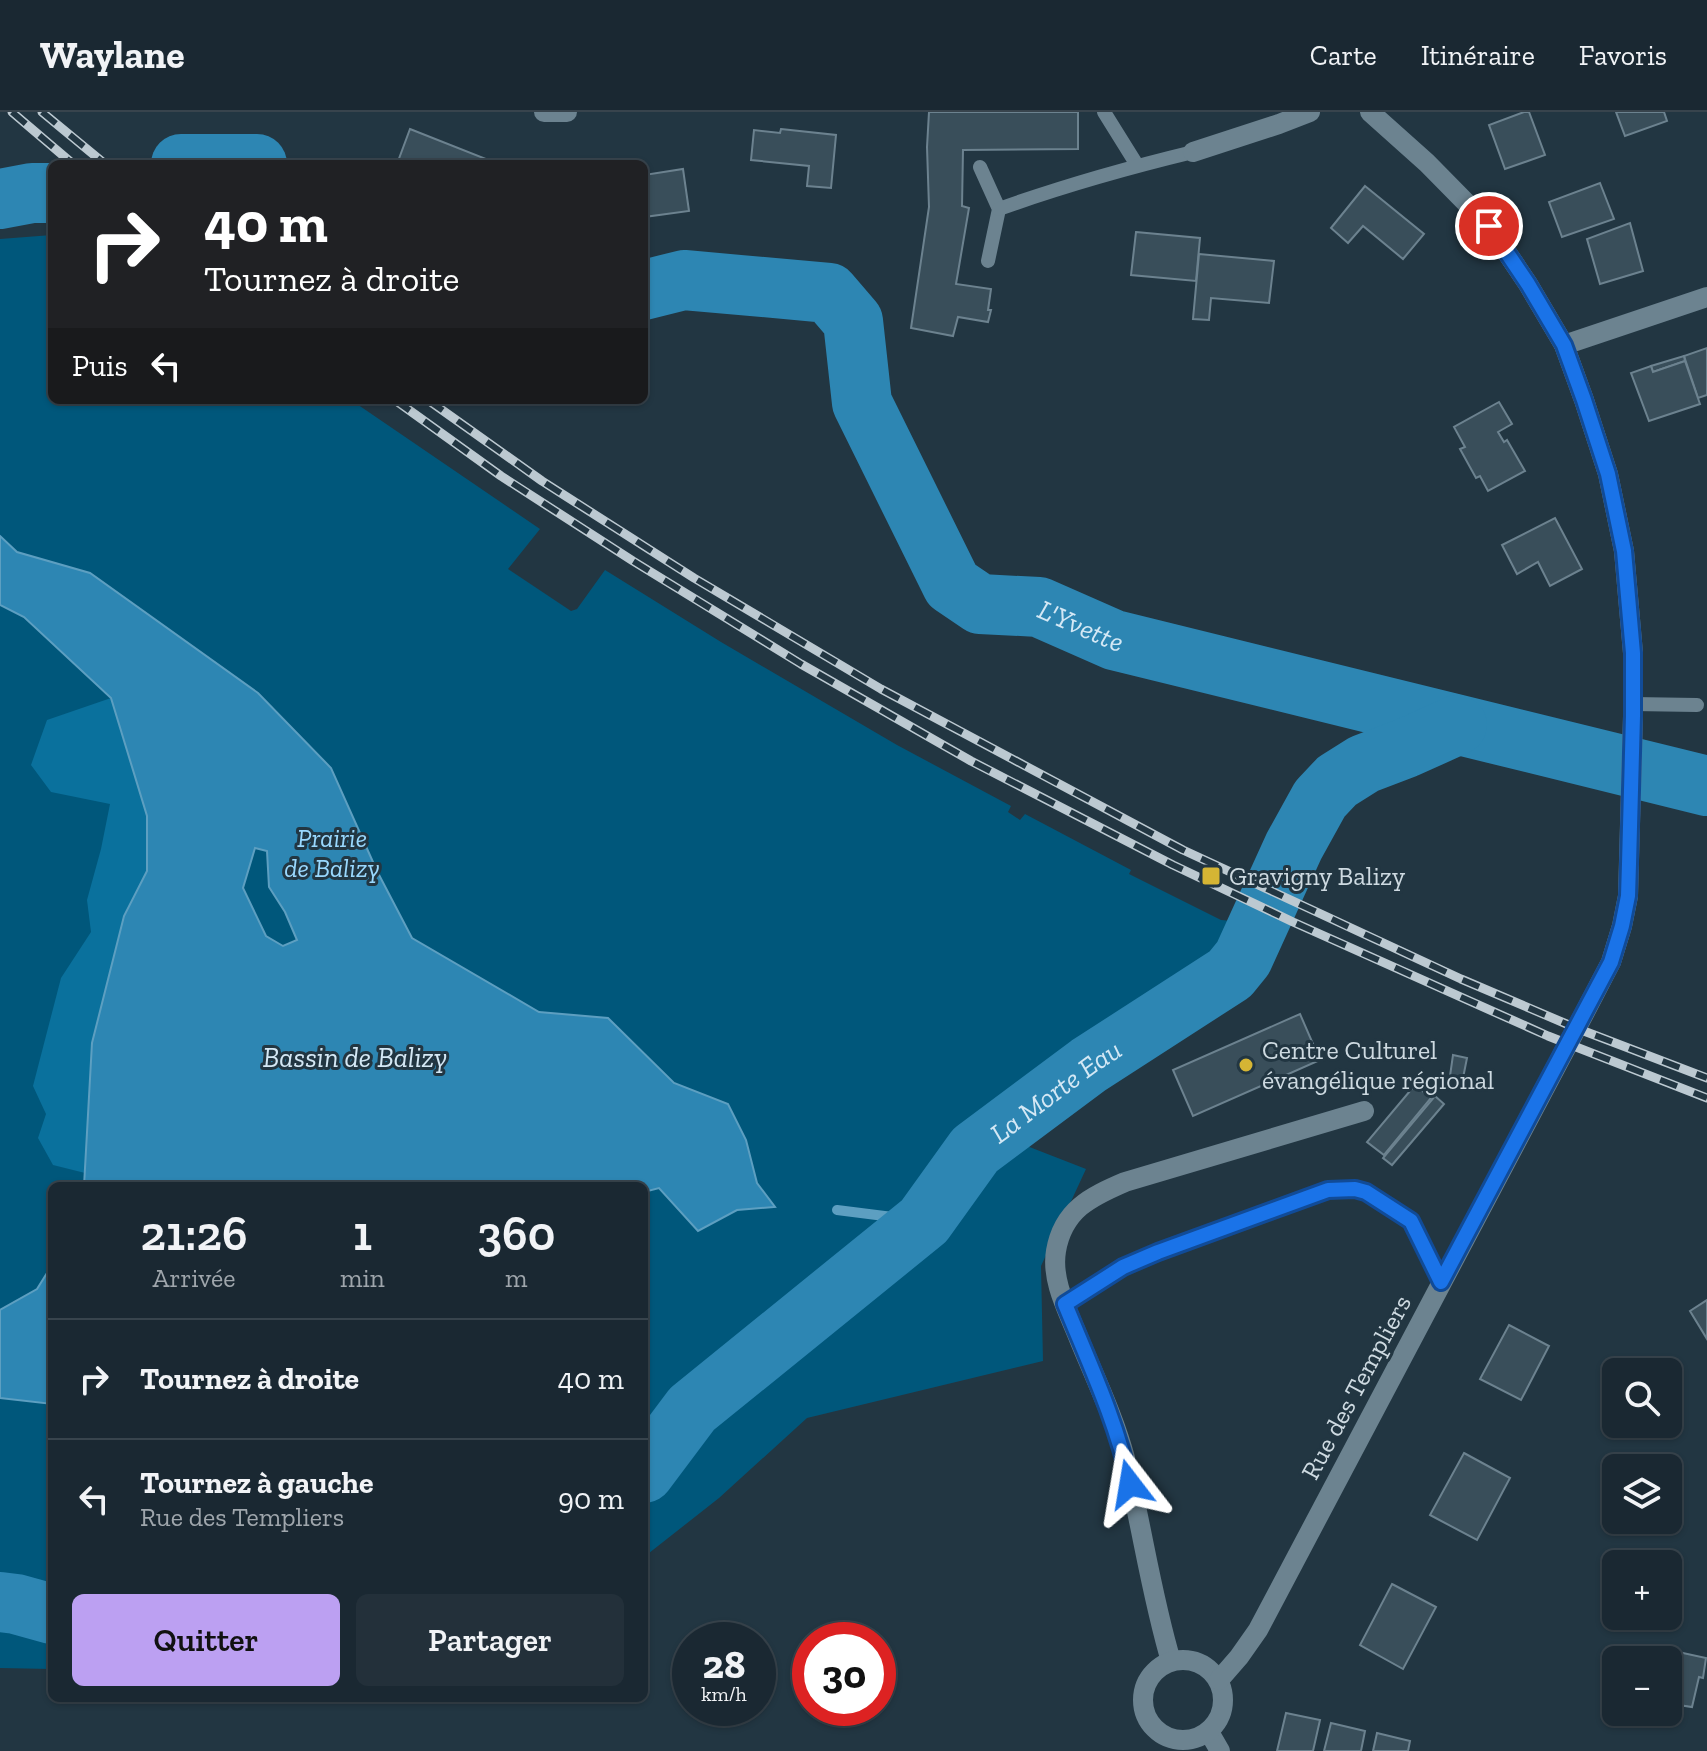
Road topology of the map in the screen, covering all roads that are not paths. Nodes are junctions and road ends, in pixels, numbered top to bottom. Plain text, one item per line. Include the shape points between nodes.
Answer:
1 (544, 112) edge
2 (567, 112) edge
3 (1104, 112) edge
4 (1310, 112) edge
5 (1370, 112) edge
6 (1193, 152) joint
7 (1137, 165) junction
8 (980, 167) dead end
9 (999, 209) junction
10 (988, 261) dead end
11 (1707, 297) edge
12 (1564, 345) junction
13 (1697, 705) dead end
14 (1633, 710) junction
15 (1364, 1111) dead end
16 (1441, 1282) junction
17 (1065, 1304) junction
18 (1171, 1661) junction
19 (1219, 1680) junction
20 (1209, 1732) junction
21 (1169, 1745) edge
22 (1220, 1751) edge

1 - 2 street
3 - 7 lane
4 - 6 street
5 - 12 street, Rue des Templiers via 1489,226
6 - 7 lane
7 - 9 lane
8 - 9 lane
9 - 10 lane
11 - 12 street
12 - 14 street, Rue des Templiers via 1608,474 1624,551
13 - 14 lane
14 - 16 street, Rue des Templiers via 1628,896 1611,962
15 - 17 street via 1098,1194 1079,1207 1060,1233 1055,1277
16 - 17 lane via 1411,1221 1366,1192 1328,1190 1123,1267
16 - 19 street, Rue des Templiers via 1258,1630
17 - 18 street via 1124,1456
18 - 19 street via 1206,1666
18 - 21 street via 1154,1672 1144,1690 1144,1710
19 - 20 street via 1224,1698
20 - 21 street
20 - 22 street

